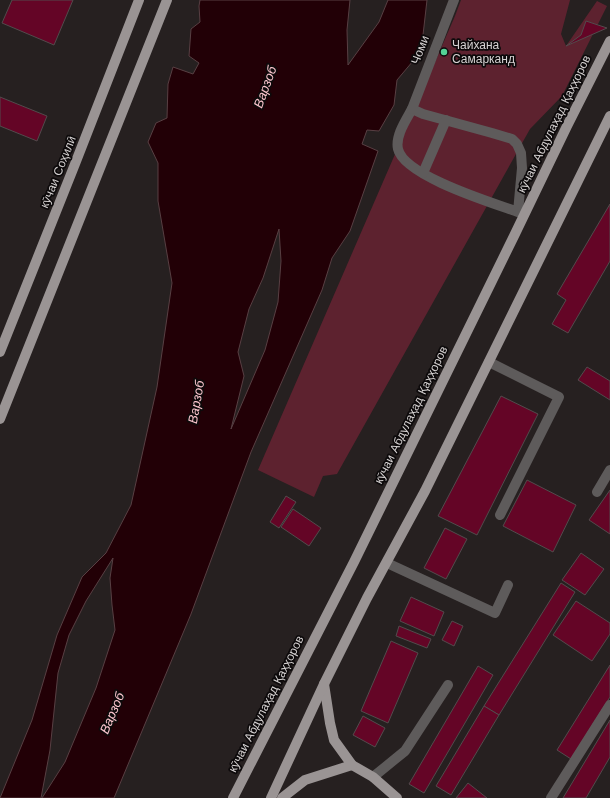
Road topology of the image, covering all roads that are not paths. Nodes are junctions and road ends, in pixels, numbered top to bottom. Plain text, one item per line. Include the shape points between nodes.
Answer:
1 (139, 0) edge
2 (167, 0) edge
3 (454, 0) edge
4 (610, 41) edge
5 (412, 109) junction
6 (610, 116) edge
7 (446, 120) junction
8 (423, 173) junction
9 (0, 352) edge
10 (489, 362) junction
11 (0, 419) edge
12 (610, 470) edge
13 (597, 492) dead end
14 (500, 515) dead end
15 (387, 562) junction
16 (508, 585) dead end
17 (324, 684) junction
18 (448, 685) dead end
19 (610, 705) edge
20 (352, 765) junction
21 (373, 777) junction
22 (232, 798) edge
23 (271, 798) edge
24 (282, 798) edge
25 (397, 798) edge
26 (551, 798) edge

1 - 9 main road, кӯчаи Соҳилӣ
2 - 11 main road
3 - 5 street, Чоми
4 - 22 main road, кӯчаи Абдулаҳад Қаҳҳоров via 354,562
5 - 7 street
5 - 8 street, Чоми via 400,132 397,148 407,162
6 - 10 main road
7 - 8 street
7 - 8 street via 512,139 517,144 521,153 522,168 518,212 460,191
10 - 14 street via 559,397
10 - 15 main road
12 - 13 street
15 - 16 street via 495,613
15 - 17 main road
17 - 20 main road via 334,740
17 - 23 main road
18 - 21 street via 405,752
19 - 26 street
20 - 21 main road
20 - 24 main road via 305,780
21 - 25 main road

